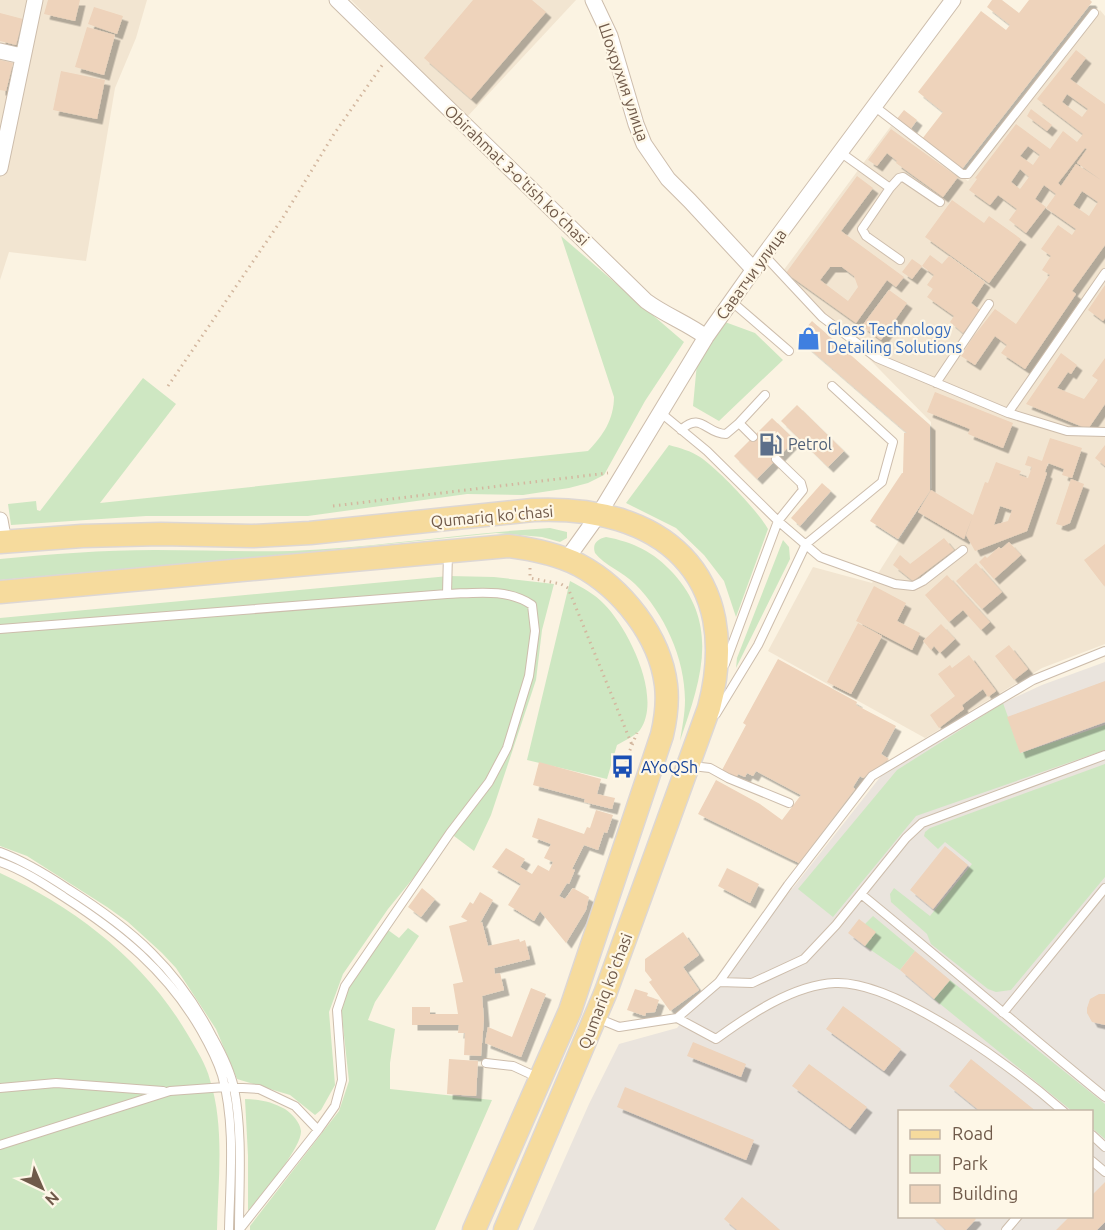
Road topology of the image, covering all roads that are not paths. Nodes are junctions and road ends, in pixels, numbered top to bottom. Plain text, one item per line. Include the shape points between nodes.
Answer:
1 (34, 0) edge
2 (337, 0) edge
3 (593, 0) edge
4 (953, 0) edge
5 (1094, 13) dead end
6 (0, 51) edge
7 (22, 56) junction
8 (874, 106) junction
9 (840, 152) junction
10 (0, 168) edge
11 (890, 188) junction
12 (940, 202) dead end
13 (764, 255) junction
14 (900, 260) dead end
15 (754, 270) junction
16 (1105, 273) edge
17 (731, 301) junction
18 (989, 304) dead end
19 (706, 337) junction
20 (789, 351) dead end
21 (936, 383) junction
22 (832, 386) dead end
23 (765, 396) dead end
24 (661, 413) junction
25 (1008, 413) junction
26 (739, 423) junction
27 (681, 430) junction
28 (1105, 432) edge
29 (753, 437) dead end
30 (776, 459) dead end
31 (599, 514) junction
32 (778, 521) junction
33 (1, 534) edge
34 (806, 544) junction
35 (963, 550) dead end
36 (448, 551) junction
37 (566, 560) junction
38 (0, 592) edge
39 (447, 594) junction
40 (0, 629) edge
41 (1105, 651) edge
42 (709, 708) junction
43 (1105, 755) edge
44 (690, 760) junction
45 (789, 802) dead end
46 (0, 852) edge
47 (0, 862) edge
48 (1105, 888) edge
49 (861, 894) junction
50 (719, 982) junction
51 (1003, 1013) junction
52 (596, 1018) junction
53 (677, 1018) junction
54 (486, 1063) dead end
55 (541, 1079) junction
56 (229, 1087) junction
57 (0, 1088) edge
58 (170, 1091) junction
59 (1105, 1097) edge
60 (531, 1100) junction
61 (556, 1110) junction
62 (1061, 1110) edge
63 (318, 1130) junction
64 (1093, 1136) edge
65 (0, 1145) edge
66 (1105, 1147) edge
67 (1093, 1162) edge
68 (1105, 1172) edge
69 (1016, 1218) edge
70 (229, 1230) edge
71 (239, 1230) edge
72 (474, 1230) edge
73 (505, 1230) edge
74 (1006, 1230) edge

1 - 7 street
2 - 19 street, Obirahmat 3-o'tish ko'chasi via 646,301
3 - 15 street, Шохрухия улица via 610,36 644,144 668,179
4 - 8 street, Саватчи улица
5 - 8 lane via 968,174 962,174
6 - 7 street
7 - 10 street
8 - 9 street, Саватчи улица
9 - 11 lane
9 - 13 street, Саватчи улица
11 - 12 lane via 903,177
11 - 14 lane via 862,229
13 - 15 street, Саватчи улица
13 - 21 lane via 822,317 877,358
15 - 17 street, Саватчи улица
16 - 25 lane
17 - 19 street, Саватчи улица
17 - 20 lane
18 - 21 lane
19 - 24 street, Саватчи улица
21 - 25 lane
22 - 34 lane via 893,442 882,482
23 - 26 lane
24 - 27 lane
24 - 31 street, Саватчи улица
25 - 28 lane via 1067,431
26 - 27 lane via 726,434 695,421
26 - 29 lane
27 - 32 lane
30 - 32 lane via 801,483 803,490
31 - 33 main road, Qumariq ko'chasi via 533,510 252,536
31 - 37 street, Саватчи улица
31 - 42 main road, Qumariq ko'chasi via 632,523 663,541 690,566 704,587 714,610 717,634
32 - 34 lane
32 - 42 lane
34 - 35 lane via 820,557 895,584 913,586
34 - 44 lane via 758,645
36 - 37 main road, Qumariq ko'chasi via 508,546
36 - 38 main road, Qumariq ko'chasi
36 - 39 lane
37 - 55 main road, Qumariq ko'chasi via 602,580 638,619 662,667 666,711 649,778 580,983
39 - 40 lane
39 - 63 lane via 504,593 532,605 535,631 529,676 507,748 489,782 450,832 341,994 337,1011 340,1093
41 - 50 lane via 1033,680 872,776
42 - 44 main road, Qumariq ko'chasi
43 - 49 lane via 922,823
44 - 45 lane
44 - 52 main road, Qumariq ko'chasi
46 - 56 lane via 91,904 157,957 204,1020 223,1057
47 - 56 lane via 50,887 134,947 194,1017
48 - 51 lane
49 - 50 lane via 804,959 752,983
49 - 51 lane
50 - 53 lane
51 - 59 lane
52 - 53 lane via 619,1027
52 - 61 main road, Qumariq ko'chasi
53 - 62 lane via 716,1039 787,996 816,986 855,984 891,996 985,1050
54 - 55 lane via 513,1066
55 - 60 main road, Qumariq ko'chasi
56 - 58 lane
56 - 63 lane via 259,1089 296,1106
56 - 70 lane
56 - 71 lane via 240,1141
57 - 58 lane via 56,1083
58 - 65 lane
60 - 61 main road
60 - 72 main road, Qumariq ko'chasi
61 - 73 main road, Qumariq ko'chasi
63 - 71 lane
64 - 66 lane
67 - 68 lane
69 - 74 lane

